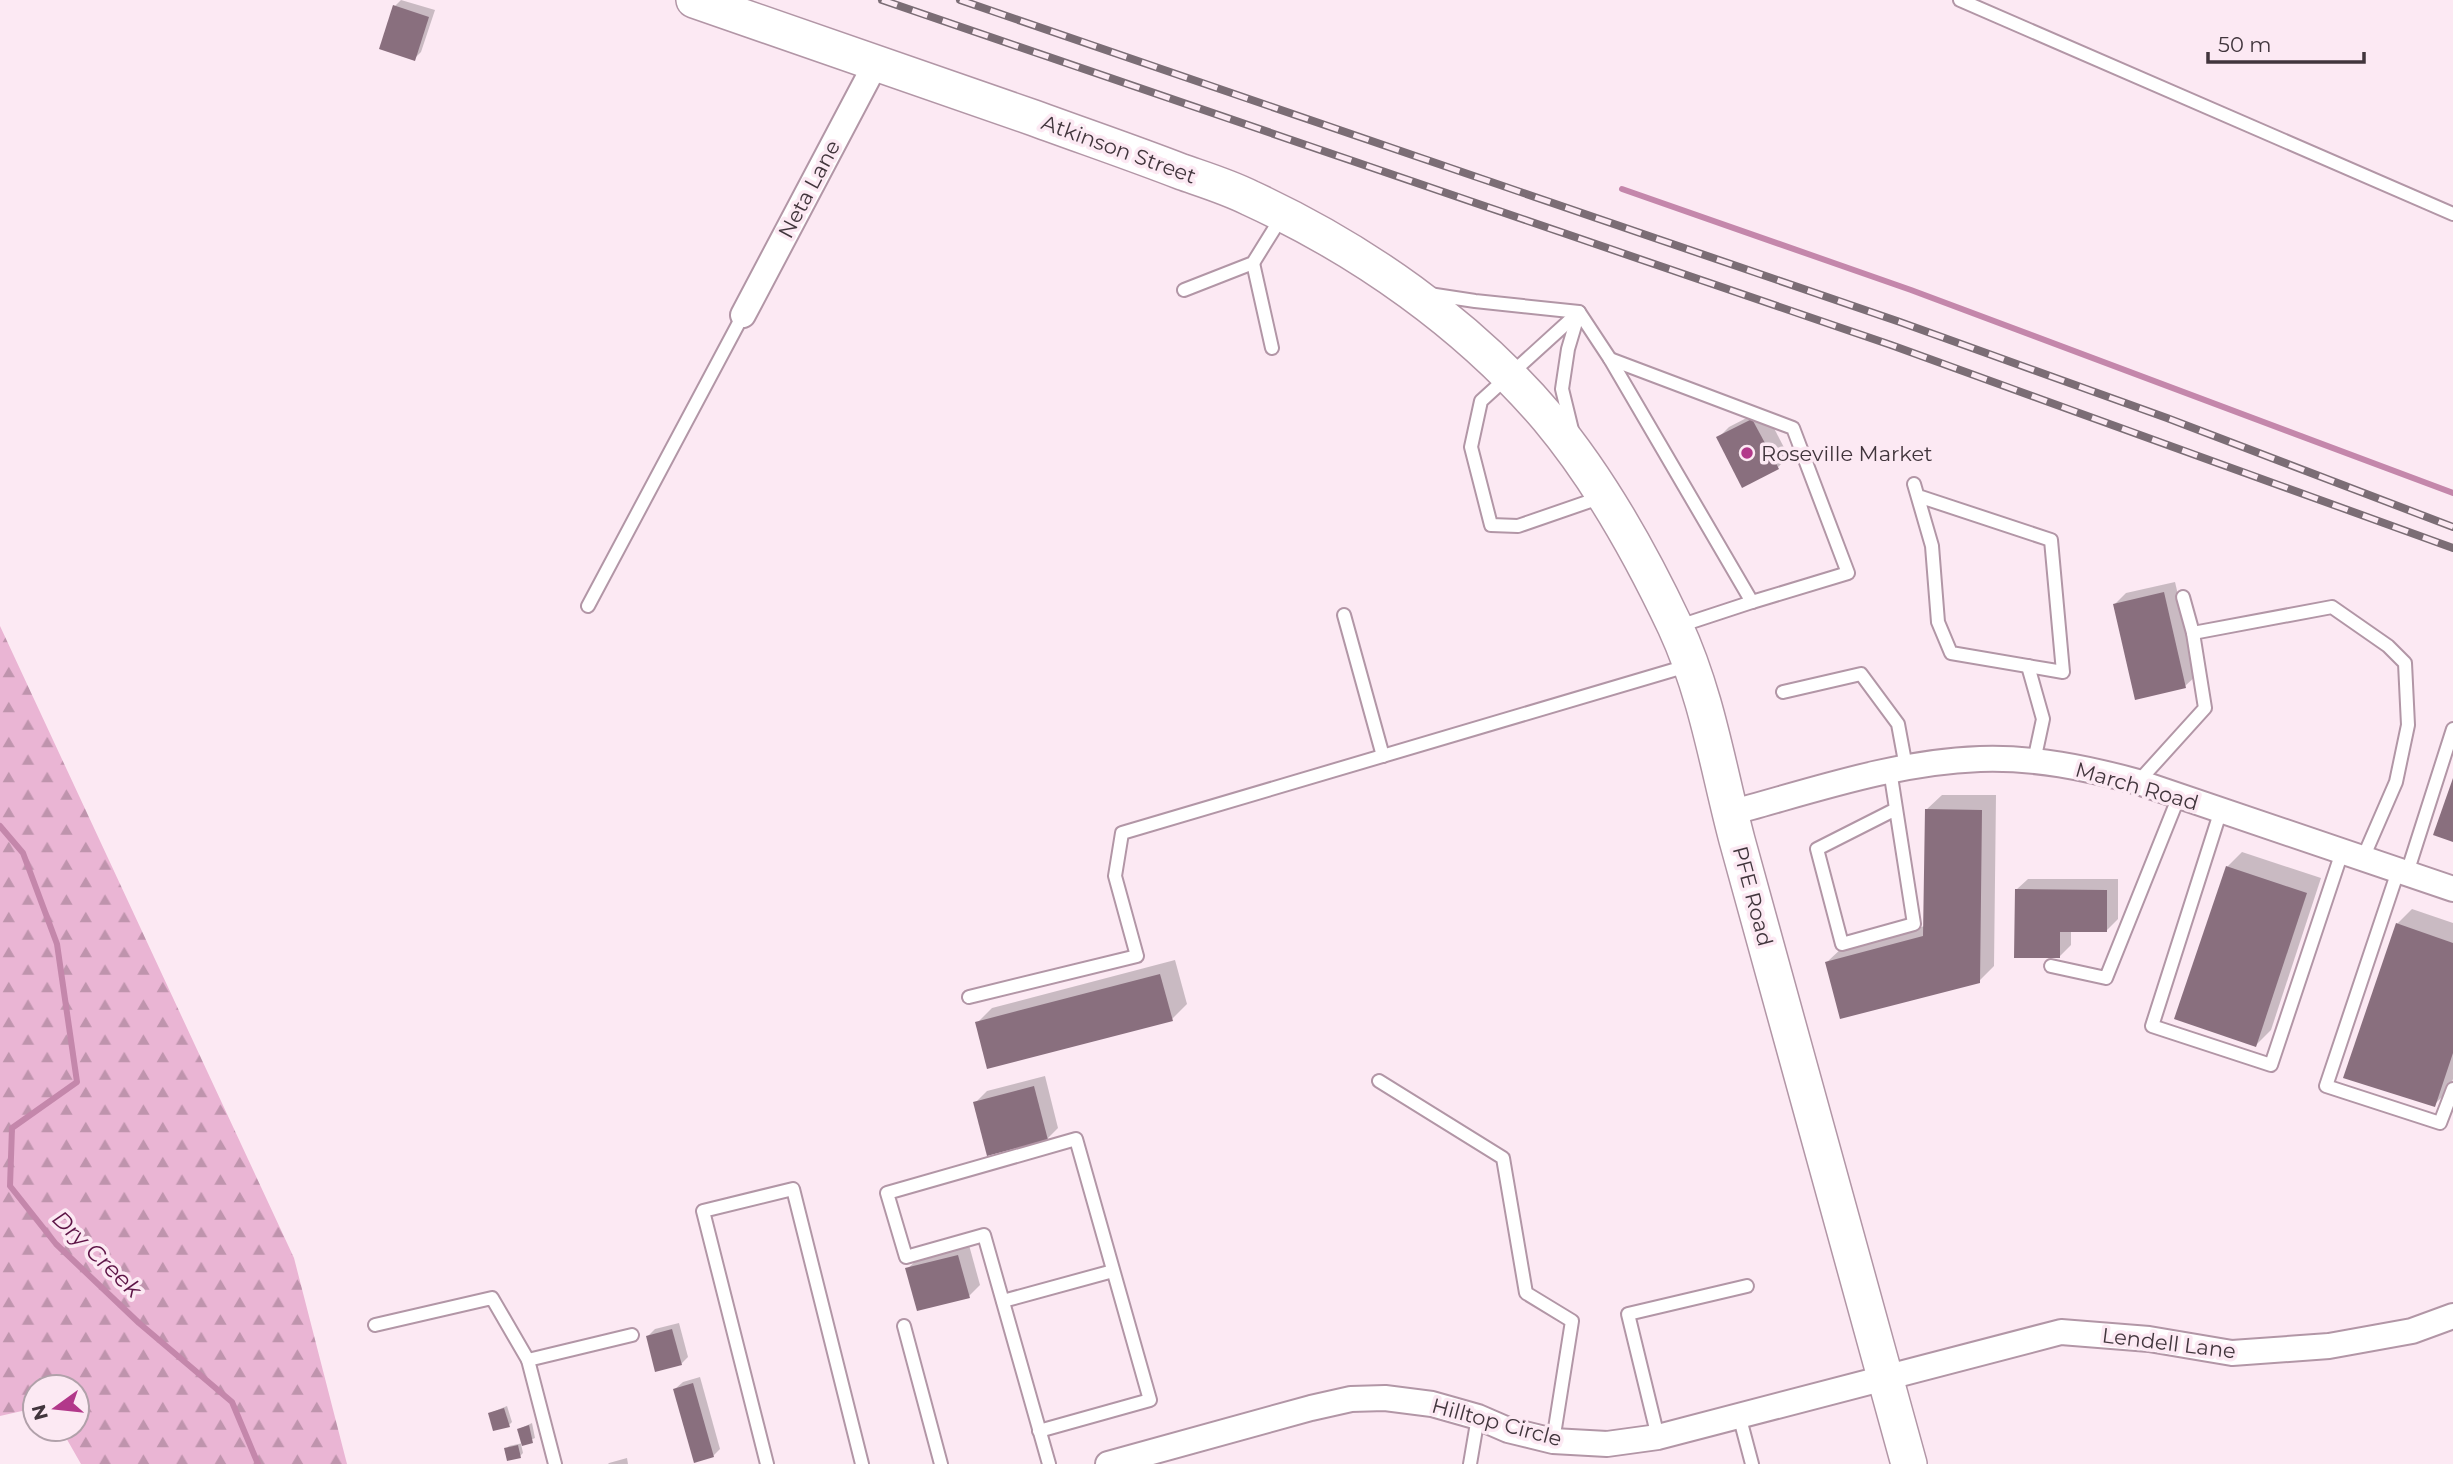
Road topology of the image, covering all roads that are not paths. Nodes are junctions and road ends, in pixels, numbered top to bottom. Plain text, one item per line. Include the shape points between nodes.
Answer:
1 (694, 0) edge
2 (1960, 0) edge
3 (876, 63) junction
4 (1283, 214) junction
5 (2453, 214) edge
6 (1253, 264) junction
7 (1184, 290) dead end
8 (1408, 290) junction
9 (1579, 312) junction
10 (743, 315) joint
11 (1272, 348) dead end
12 (1610, 359) junction
13 (1507, 374) junction
14 (1579, 461) junction
15 (1604, 496) junction
16 (2183, 597) dead end
17 (1752, 601) junction
18 (588, 606) dead end
19 (1344, 615) dead end
20 (1676, 627) junction
21 (2193, 633) junction
22 (1691, 665) junction
23 (2028, 666) junction
24 (1783, 692) dead end
25 (2453, 729) edge
26 (1383, 756) junction
27 (2034, 761) junction
28 (1898, 768) junction
29 (2138, 782) junction
30 (2179, 796) junction
31 (1896, 809) junction
32 (2221, 810) junction
33 (1730, 813) junction
34 (2352, 855) junction
35 (2403, 872) junction
36 (2453, 889) edge
37 (2051, 966) dead end
38 (969, 997) dead end
39 (1379, 1081) dead end
40 (2453, 1089) edge
41 (1113, 1271) junction
42 (1747, 1286) dead end
43 (1003, 1301) junction
44 (2453, 1316) edge
45 (375, 1325) dead end
46 (904, 1326) dead end
47 (632, 1335) dead end
48 (528, 1360) junction
49 (1886, 1376) junction
50 (1739, 1415) junction
51 (1478, 1417) junction
52 (1040, 1431) junction
53 (1658, 1437) junction
54 (1553, 1441) junction
55 (555, 1464) edge
56 (766, 1464) edge
57 (862, 1464) edge
58 (941, 1464) edge
59 (1049, 1464) edge
60 (1108, 1464) edge
61 (1470, 1464) edge
62 (1752, 1464) edge
63 (1909, 1464) edge

1 - 3 main road, Atkinson Street
2 - 5 lane
3 - 4 main road, Atkinson Street via 1130,152
3 - 10 street, Neta Lane
4 - 6 lane
4 - 8 main road, Atkinson Street
6 - 7 lane
6 - 11 lane
8 - 9 lane
8 - 13 main road, Atkinson Street
9 - 12 lane
9 - 13 lane
9 - 14 lane via 1562,389
10 - 18 lane
12 - 17 lane
12 - 17 lane via 1793,428 1848,573
13 - 14 main road, PFE Road via 1549,419
13 - 15 lane via 1480,401 1471,447 1491,525 1518,526
14 - 15 main road, PFE Road
15 - 20 main road, PFE Road
16 - 21 lane
17 - 20 lane
19 - 26 lane
20 - 22 main road, PFE Road
21 - 29 lane via 2205,708
21 - 34 lane via 2332,607 2405,663 2408,725 2396,782
22 - 26 lane
22 - 33 main road, PFE Road via 1715,739
23 - 23 lane via 1951,653 1938,622 1933,546 1916,490 2050,540 2063,672
23 - 27 lane via 2043,719
24 - 28 lane via 1861,674 1898,724
25 - 35 lane
26 - 38 lane via 1122,833 1115,876 1137,956
27 - 28 street, March Road via 1982,759
27 - 29 street, March Road
28 - 31 lane
28 - 33 street, March Road
29 - 30 street, March Road
30 - 32 street, March Road
30 - 37 lane via 2106,978
31 - 31 lane via 1914,924 1842,944 1816,849
32 - 34 street, March Road
32 - 34 lane via 2152,1026 2271,1065
33 - 49 main road, PFE Road
34 - 35 street, March Road
35 - 36 street, March Road
35 - 40 lane via 2326,1086 2440,1123
39 - 54 lane via 1503,1158 1526,1293 1572,1321
41 - 43 lane
41 - 43 lane via 1076,1139 887,1192 906,1257 984,1235
41 - 52 lane via 1150,1400
42 - 53 lane via 1628,1314
43 - 52 lane
44 - 49 street, Lendell Lane via 2412,1331 2329,1346 2232,1353 2149,1339 2061,1332
45 - 48 lane via 492,1298
46 - 58 lane
47 - 48 lane
48 - 55 lane
49 - 50 street, Hilltop Circle
49 - 63 main road, PFE Road
50 - 53 street, Hilltop Circle
50 - 62 lane
51 - 54 street, Hilltop Circle
51 - 60 street, Hilltop Circle via 1432,1404 1351,1399
51 - 61 lane
52 - 59 lane
53 - 54 street, Hilltop Circle via 1607,1444
56 - 57 lane via 704,1212 793,1189

